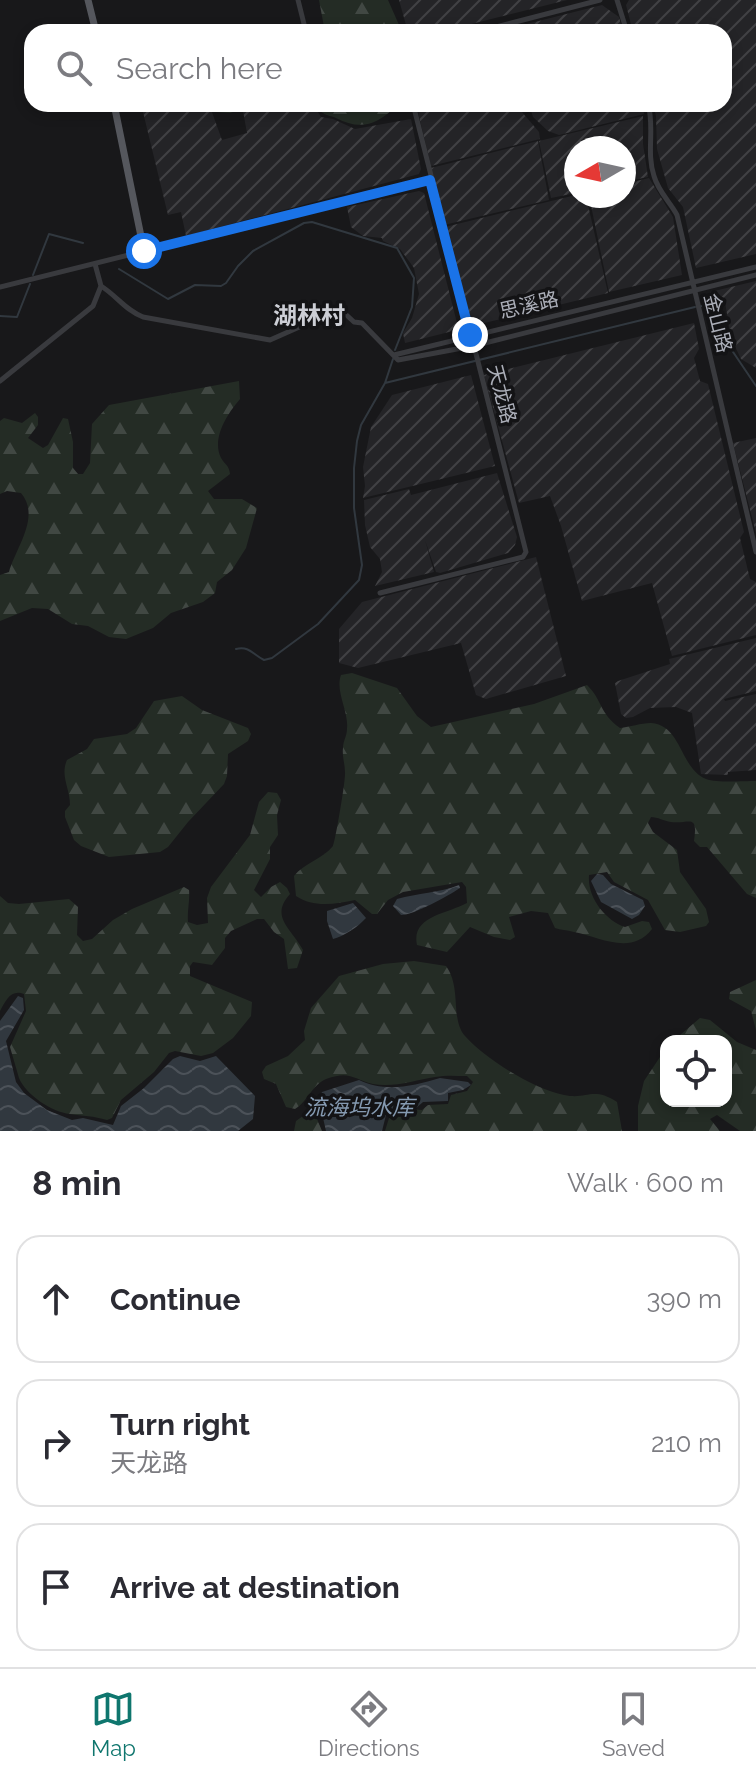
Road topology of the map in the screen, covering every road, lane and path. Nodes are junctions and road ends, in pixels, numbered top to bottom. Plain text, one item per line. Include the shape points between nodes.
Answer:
1 (88, 0) edge
2 (298, 0) edge
3 (600, 0) edge
4 (617, 0) edge
5 (94, 24) edge
6 (304, 24) edge
7 (508, 24) edge
8 (624, 24) edge
9 (116, 112) edge
10 (415, 112) edge
11 (650, 112) edge
12 (430, 180) junction
13 (144, 251) junction
14 (95, 264) junction
15 (756, 267) edge
16 (756, 275) edge
17 (691, 284) junction
18 (101, 286) junction
19 (0, 287) edge
20 (694, 292) junction
21 (470, 335) junction
22 (473, 346) junction
23 (394, 355) junction
24 (0, 381) edge
25 (756, 552) edge
26 (380, 593) dead end

1 - 5 main road
2 - 6 street
3 - 7 street
4 - 8 street
9 - 13 main road
10 - 12 street, 天龙路
11 - 17 street, 金山路 via 654,176 677,215
12 - 13 street
12 - 21 street, 天龙路
13 - 14 street
14 - 18 street
14 - 19 street
15 - 17 street, 思溪路
16 - 20 street, 思溪路
17 - 20 street, 金山路
17 - 21 street, 思溪路
18 - 23 street via 143,317 263,339 340,309
18 - 24 street via 93,306
20 - 22 street, 思溪路
20 - 25 street, 金山路
21 - 22 street, 天龙路
21 - 23 street, 思溪路
22 - 23 street, 思溪路 via 398,360
22 - 26 street, 天龙路 via 526,552 523,557

